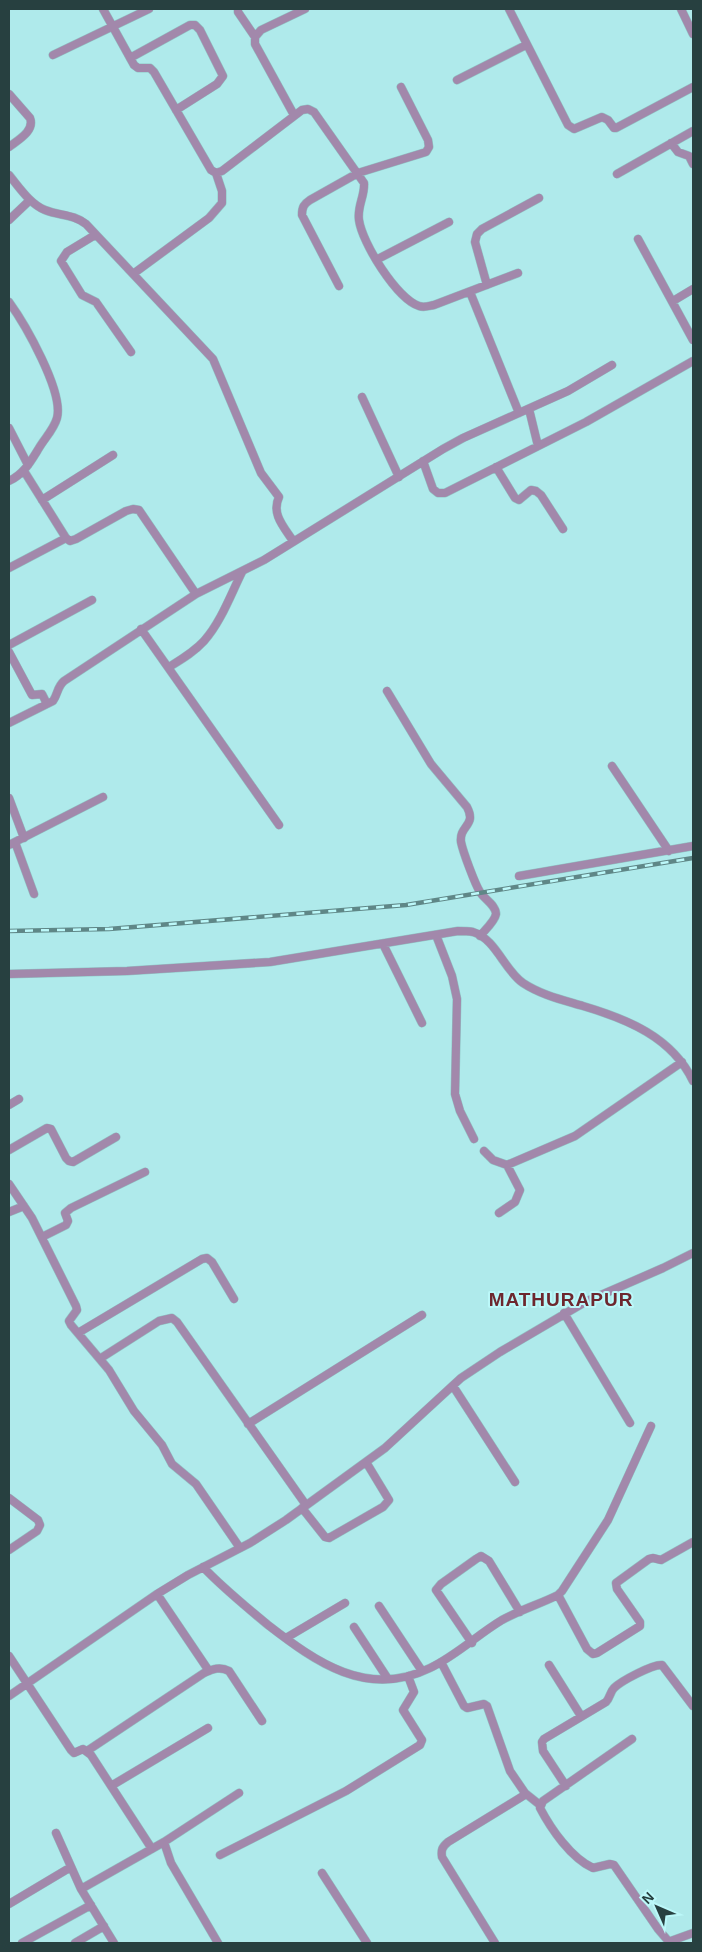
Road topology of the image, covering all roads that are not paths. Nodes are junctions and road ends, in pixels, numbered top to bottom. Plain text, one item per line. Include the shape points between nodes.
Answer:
1 (104, 9) edge
2 (149, 9) edge
3 (238, 9) edge
4 (305, 9) edge
5 (509, 9) edge
6 (681, 9) edge
7 (113, 25) junction
8 (693, 34) edge
9 (255, 37) junction
10 (526, 45) junction
11 (53, 55) dead end
12 (130, 58) junction
13 (457, 80) dead end
14 (401, 87) dead end
15 (693, 87) edge
16 (9, 94) edge
17 (176, 110) junction
18 (294, 115) junction
19 (693, 131) edge
20 (671, 143) junction
21 (9, 148) edge
22 (693, 164) edge
23 (216, 173) junction
24 (358, 174) junction
25 (617, 174) dead end
26 (9, 175) edge
27 (539, 198) dead end
28 (30, 200) junction
29 (9, 220) edge
30 (449, 222) dead end
31 (96, 235) junction
32 (638, 239) dead end
33 (376, 260) junction
34 (518, 273) dead end
35 (133, 274) junction
36 (487, 285) junction
37 (338, 286) dead end
38 (693, 289) edge
39 (470, 292) junction
40 (673, 301) junction
41 (9, 302) edge
42 (693, 337) edge
43 (131, 352) dead end
44 (693, 361) edge
45 (612, 365) dead end
46 (362, 397) dead end
47 (529, 408) junction
48 (519, 413) junction
49 (9, 428) edge
50 (538, 446) junction
51 (113, 455) dead end
52 (423, 462) junction
53 (496, 467) junction
54 (26, 468) junction
55 (398, 476) junction
56 (9, 481) edge
57 (42, 500) junction
58 (563, 529) dead end
59 (66, 538) junction
60 (293, 541) junction
61 (9, 568) edge
62 (242, 572) junction
63 (196, 594) junction
64 (92, 600) dead end
65 (141, 630) junction
66 (9, 645) edge
67 (9, 652) edge
68 (169, 667) junction
69 (387, 691) dead end
70 (47, 704) junction
71 (9, 722) edge
72 (612, 766) dead end
73 (102, 797) dead end
74 (9, 798) edge
75 (279, 825) dead end
76 (24, 838) junction
77 (12, 844) edge
78 (693, 846) edge
79 (669, 851) junction
80 (519, 876) dead end
81 (34, 894) dead end
82 (436, 935) junction
83 (480, 936) junction
84 (383, 944) junction
85 (9, 974) edge
86 (422, 1024) dead end
87 (682, 1062) junction
88 (693, 1080) edge
89 (19, 1099) dead end
90 (9, 1105) edge
91 (116, 1137) dead end
92 (474, 1139) dead end
93 (9, 1150) edge
94 (484, 1151) dead end
95 (507, 1165) junction
96 (145, 1172) dead end
97 (9, 1184) edge
98 (24, 1206) junction
99 (9, 1212) edge
100 (499, 1213) dead end
101 (42, 1237) junction
102 (693, 1253) edge
103 (234, 1299) dead end
104 (564, 1313) junction
105 (422, 1315) dead end
106 (78, 1333) junction
107 (100, 1358) junction
108 (453, 1386) junction
109 (630, 1423) dead end
110 (248, 1424) junction
111 (651, 1426) dead end
112 (366, 1462) junction
113 (515, 1482) dead end
114 (9, 1498) edge
115 (304, 1507) junction
116 (693, 1542) edge
117 (240, 1548) junction
118 (9, 1550) edge
119 (203, 1568) junction
120 (157, 1594) junction
121 (558, 1595) junction
122 (345, 1603) dead end
123 (379, 1606) dead end
124 (520, 1612) junction
125 (354, 1627) dead end
126 (286, 1638) junction
127 (472, 1643) junction
128 (9, 1656) edge
129 (441, 1662) junction
130 (550, 1665) dead end
131 (209, 1671) junction
132 (422, 1671) junction
133 (408, 1676) junction
134 (388, 1679) junction
135 (28, 1682) junction
136 (9, 1696) edge
137 (693, 1706) edge
138 (581, 1716) junction
139 (262, 1721) dead end
140 (208, 1728) dead end
141 (632, 1739) dead end
142 (87, 1750) junction
143 (111, 1786) junction
144 (566, 1786) junction
145 (240, 1793) dead end
146 (525, 1793) junction
147 (540, 1805) junction
148 (56, 1833) dead end
149 (164, 1842) junction
150 (152, 1849) junction
151 (220, 1855) dead end
152 (71, 1867) junction
153 (322, 1873) dead end
154 (81, 1889) junction
155 (9, 1904) edge
156 (91, 1905) junction
157 (104, 1926) junction
158 (693, 1932) edge
159 (22, 1943) edge
160 (75, 1943) edge
161 (114, 1943) edge
162 (218, 1943) edge
163 (368, 1943) edge
164 (495, 1943) edge
165 (669, 1943) edge

1 - 7 street
2 - 7 street
3 - 9 street
4 - 9 street via 261,30
5 - 10 street
6 - 8 street
7 - 11 street
7 - 12 street
9 - 18 street via 255,44
10 - 13 street
10 - 15 street via 568,125 574,129 602,117 616,128
12 - 17 street via 138,68 150,68 154,72
12 - 17 street via 190,25 200,30 224,76
14 - 24 street via 429,147 421,154
16 - 21 street via 32,123 31,128
17 - 23 street via 211,170
18 - 23 street
18 - 24 street via 308,109 314,112
19 - 20 street
20 - 22 street via 678,152 689,156
20 - 25 street
23 - 35 street via 222,202 209,218
24 - 33 street via 364,182 359,220
24 - 37 street via 310,200 302,209 302,215
26 - 28 street
27 - 36 street via 477,234 475,242
28 - 29 street
28 - 31 street via 46,211 78,218
30 - 33 street
31 - 35 street
31 - 43 street via 67,252 61,261 82,295 96,302
32 - 40 street
33 - 39 street via 403,294 422,308
34 - 36 street
35 - 60 street via 213,358 261,473 279,497 276,511
36 - 39 street
38 - 40 street
39 - 48 street
40 - 42 street
41 - 54 street via 52,382 58,407 53,426
44 - 50 street
45 - 47 street via 568,391
46 - 55 street
47 - 48 street
47 - 50 street
48 - 52 street via 463,438
49 - 54 street
50 - 53 street
51 - 57 street
52 - 53 street via 438,494
52 - 55 street
53 - 58 street via 515,498 519,500 531,490 541,495
54 - 56 street
54 - 57 street
55 - 60 street
57 - 59 street
59 - 61 street
59 - 63 street via 70,541 76,539 126,511 139,510
60 - 62 street
62 - 63 street
62 - 68 street via 205,640
63 - 65 street
64 - 66 street
65 - 68 street
65 - 70 street via 64,681 57,696
67 - 70 street via 32,696 42,694
68 - 75 street
69 - 83 street via 431,764 471,814 472,819 462,832 461,844 478,887 496,912
70 - 71 street
72 - 79 street
73 - 76 street
74 - 76 street
76 - 77 street
77 - 81 street
78 - 79 street
79 - 80 street
82 - 83 street via 458,931
82 - 84 street
82 - 92 street via 457,999 455,1094
83 - 87 street via 529,987 644,1029 672,1050
84 - 85 street via 261,963
84 - 86 street
87 - 88 street
87 - 95 street via 575,1136
89 - 90 street
91 - 93 street via 73,1162 69,1162 51,1129 47,1128
94 - 95 street
95 - 100 street via 520,1190 515,1202
96 - 101 street via 71,1208 65,1213 66,1225
97 - 98 street
98 - 99 street
98 - 101 street
101 - 106 street via 76,1306 76,1313 69,1321
102 - 104 street
103 - 106 street via 212,1262 202,1259
104 - 108 street via 500,1352
104 - 109 street
105 - 110 street
106 - 107 street
107 - 110 street via 159,1321 172,1318
107 - 117 street via 172,1464 196,1484
108 - 112 street via 397,1439
108 - 113 street
110 - 115 street
111 - 121 street via 608,1520
112 - 115 street
112 - 115 street via 389,1500 383,1507 330,1538 325,1537
114 - 118 street via 40,1525 37,1531
115 - 117 street
116 - 121 street via 661,1560 649,1559 616,1583 617,1590 640,1626 597,1653 587,1649
117 - 119 street
119 - 120 street
119 - 126 street via 232,1596
120 - 131 street
120 - 135 street
121 - 124 street
122 - 126 street
123 - 132 street
124 - 127 street via 503,1620
124 - 127 street via 489,1561 481,1556 476,1559 436,1590
125 - 134 street
126 - 134 street via 312,1658 343,1673 359,1678
127 - 129 street
128 - 135 street
129 - 132 street
129 - 146 street via 464,1706 487,1706 510,1771
130 - 138 street
131 - 139 street via 216,1668 229,1671
131 - 142 street
132 - 133 street
133 - 134 street
133 - 151 street via 414,1692 403,1710 422,1740 420,1745 346,1791
135 - 136 street
135 - 142 street via 71,1750
137 - 138 street via 665,1668 658,1664 620,1683 606,1702
138 - 144 street via 542,1742 543,1750
140 - 143 street
141 - 144 street
142 - 143 street
143 - 150 street
144 - 147 street
145 - 149 street
146 - 147 street
146 - 164 street via 448,1842 441,1852
147 - 165 street via 578,1860 594,1868 614,1865
148 - 152 street
149 - 150 street
149 - 162 street via 170,1863
150 - 154 street
152 - 154 street
152 - 155 street
153 - 163 street
154 - 156 street
156 - 157 street
156 - 159 street
157 - 160 street
157 - 161 street
158 - 165 street

